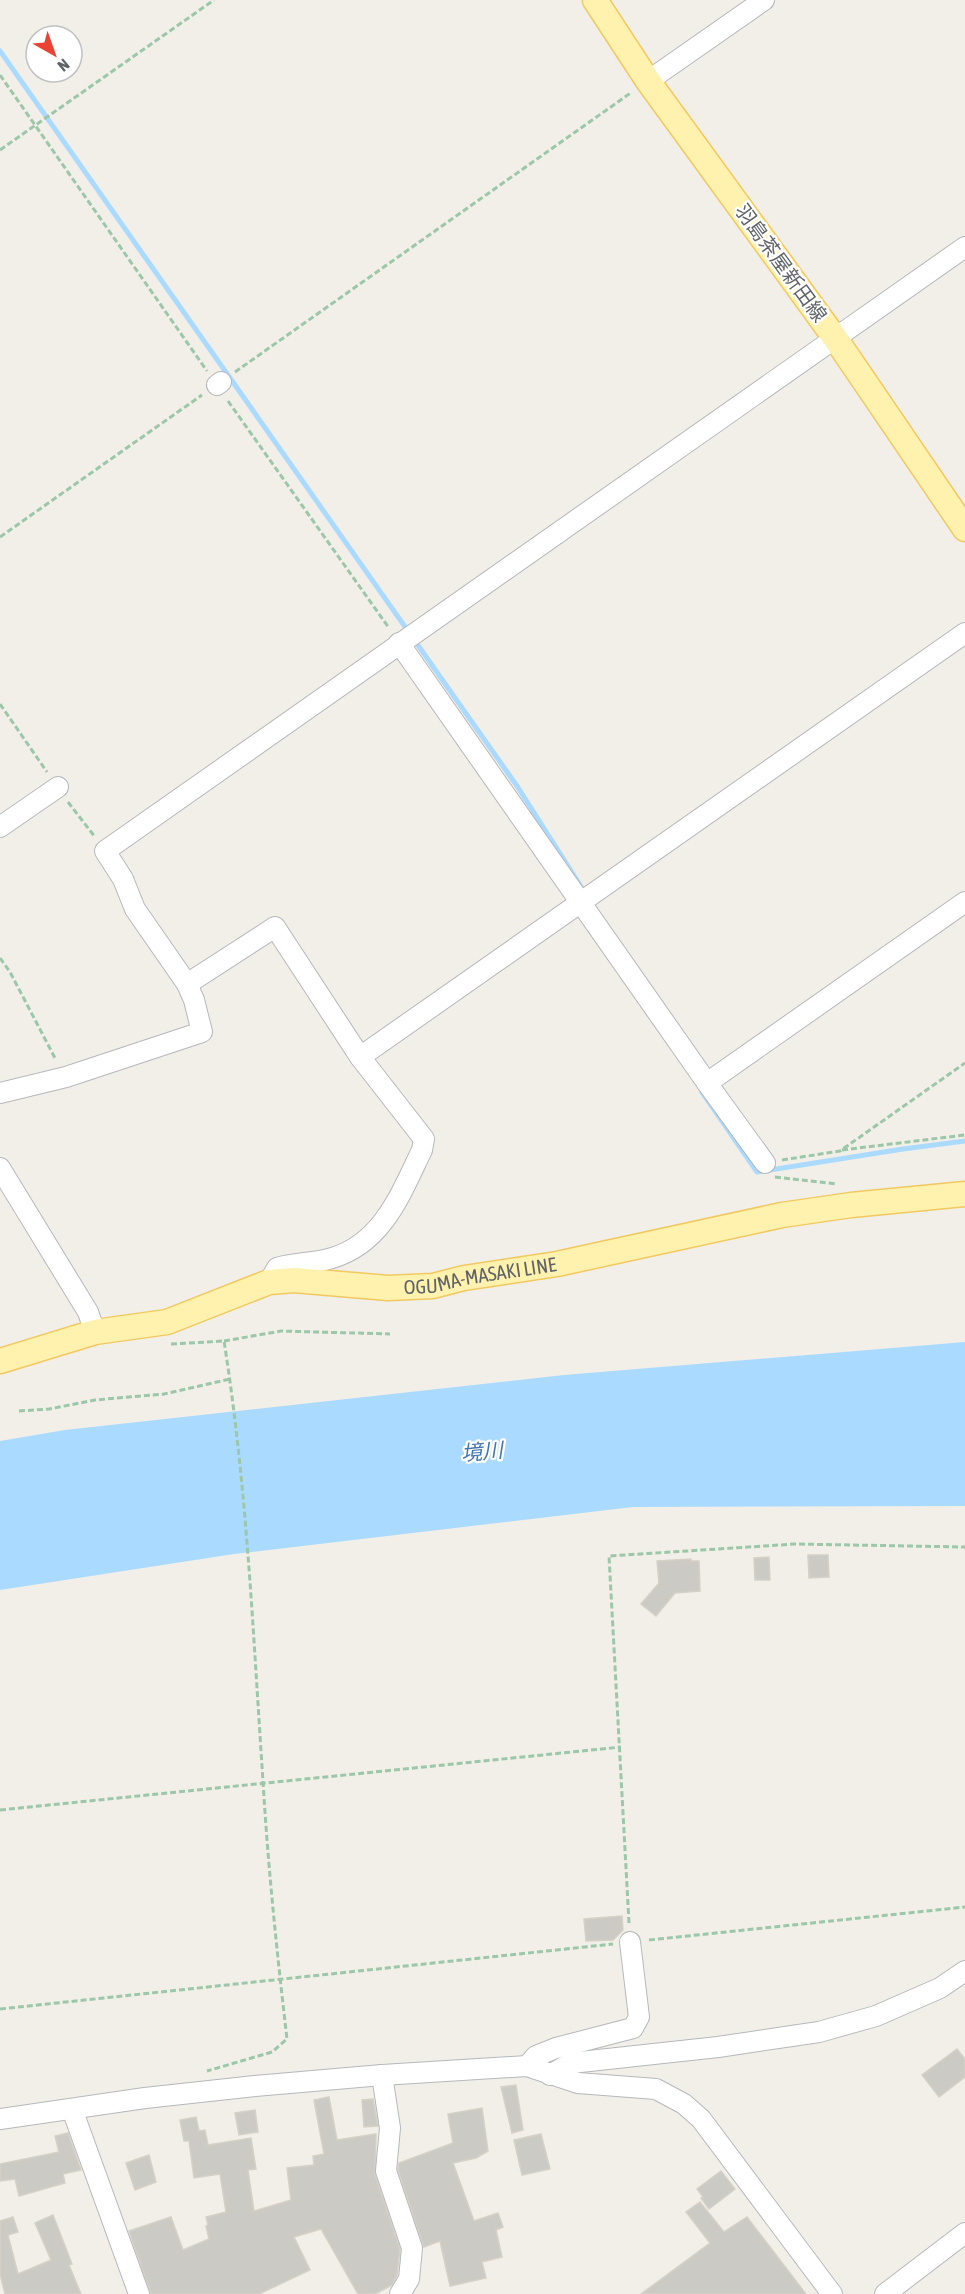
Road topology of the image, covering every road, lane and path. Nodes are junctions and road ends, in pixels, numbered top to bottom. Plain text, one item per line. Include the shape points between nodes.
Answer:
1 (214, 0) edge
2 (595, 0) edge
3 (764, 0) edge
4 (0, 75) edge
5 (648, 81) junction
6 (36, 125) junction
7 (0, 150) edge
8 (965, 247) edge
9 (836, 338) junction
10 (219, 383) junction
11 (965, 529) edge
12 (0, 537) edge
13 (965, 633) edge
14 (399, 643) junction
15 (58, 787) dead end
16 (0, 827) edge
17 (582, 902) junction
18 (965, 902) edge
19 (0, 958) edge
20 (187, 984) junction
21 (360, 1057) junction
22 (965, 1062) edge
23 (66, 1077) junction
24 (707, 1083) junction
25 (0, 1093) edge
26 (965, 1135) edge
27 (840, 1151) junction
28 (765, 1163) joint
29 (0, 1168) edge
30 (965, 1194) edge
31 (269, 1282) junction
32 (95, 1332) junction
33 (390, 1334) dead end
34 (224, 1341) junction
35 (168, 1344) dead end
36 (0, 1361) edge
37 (230, 1379) junction
38 (20, 1411) dead end
39 (965, 1548) edge
40 (621, 1747) junction
41 (263, 1784) junction
42 (0, 1810) edge
43 (965, 1907) edge
44 (630, 1942) junction
45 (965, 1971) edge
46 (280, 1981) junction
47 (0, 2009) edge
48 (526, 2066) junction
49 (198, 2074) dead end
50 (382, 2074) junction
51 (550, 2075) junction
52 (72, 2109) junction
53 (0, 2119) edge
54 (965, 2233) edge
55 (139, 2294) edge
56 (400, 2294) edge
57 (832, 2294) edge
58 (885, 2294) edge

1 - 6 path
2 - 5 main road, 羽島茶屋新田線
3 - 5 street
4 - 6 path
5 - 9 main road, 羽島茶屋新田線
5 - 10 path
6 - 7 path
6 - 10 path
8 - 9 street
9 - 11 main road, 羽島茶屋新田線
9 - 14 street
10 - 12 path
10 - 14 path
13 - 17 street
14 - 17 street
14 - 20 street via 105,851 123,879 135,909
15 - 16 street
17 - 21 street
17 - 24 street
18 - 24 street
19 - 23 path
20 - 21 street via 275,927
20 - 23 street via 202,1032
21 - 31 street via 423,1139 423,1150 384,1224 358,1247 328,1259 277,1268
22 - 27 path
23 - 25 street
24 - 28 street
26 - 27 path
27 - 28 path
29 - 32 street via 88,1312
30 - 31 main road, OGUMA-MASAKI LINE via 782,1215 433,1286
31 - 32 main road, OGUMA-MASAKI LINE via 167,1322
32 - 36 main road, OGUMA-MASAKI LINE
33 - 34 path via 281,1331
34 - 35 path
34 - 37 path
37 - 38 path via 164,1394
37 - 41 path via 250,1572
39 - 40 path via 795,1544 609,1556
40 - 41 path
40 - 44 path
41 - 42 path
41 - 46 path
43 - 44 path
44 - 46 path
44 - 48 street via 639,2018 633,2028 556,2048 536,2056
45 - 51 street via 940,1988 876,2016 819,2032 718,2048 571,2063
46 - 47 path
46 - 49 path via 287,2039 272,2052
48 - 50 street
48 - 51 street
50 - 52 street
50 - 56 street via 390,2128 386,2171 412,2248 409,2279
51 - 57 street via 578,2083 656,2089 684,2104 701,2120
52 - 53 street
52 - 55 street
54 - 58 street

